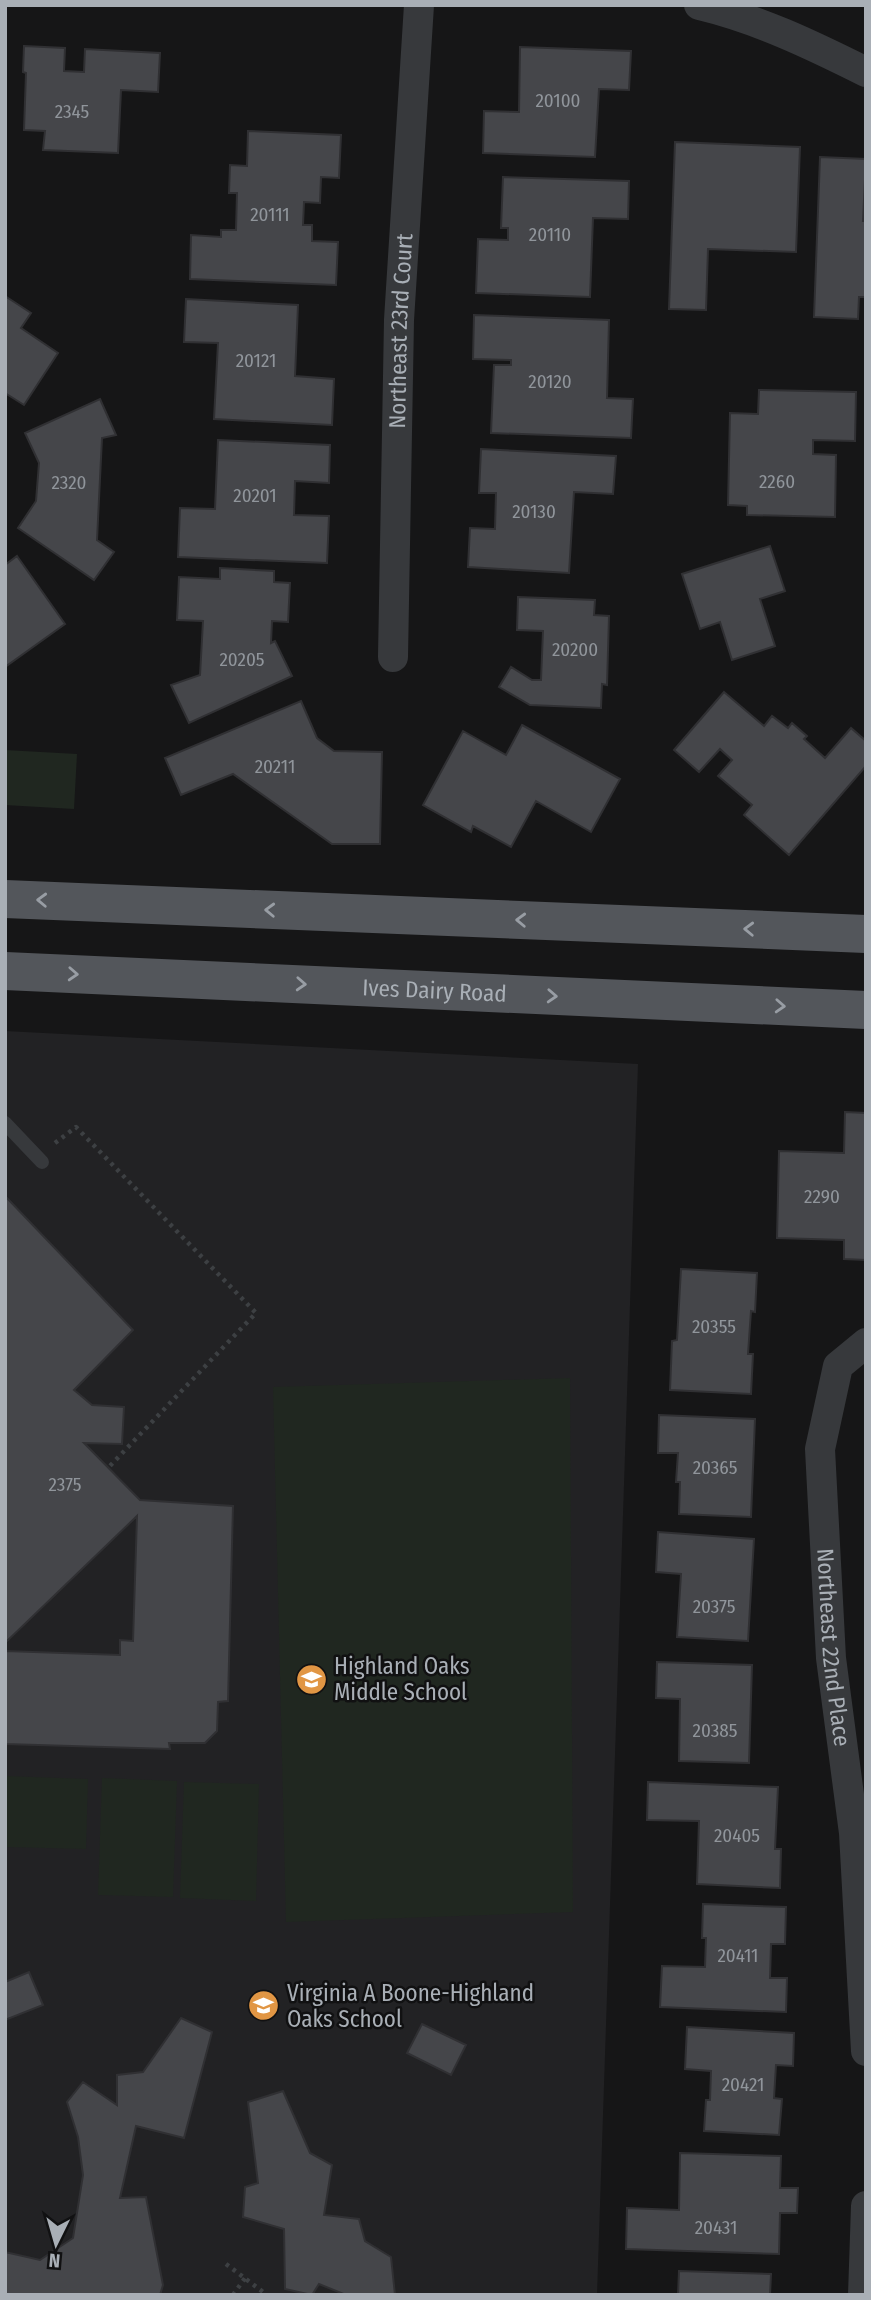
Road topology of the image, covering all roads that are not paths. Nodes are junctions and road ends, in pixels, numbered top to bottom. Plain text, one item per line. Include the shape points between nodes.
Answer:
1 (419, 5) edge
2 (699, 5) edge
3 (866, 72) edge
4 (393, 657) dead end
5 (5, 899) edge
6 (866, 934) edge
7 (5, 971) edge
8 (866, 1010) edge
9 (5, 1123) edge
10 (39, 1159) road end
11 (866, 1343) edge
12 (860, 1833) edge
13 (866, 2051) edge
14 (866, 2206) edge
15 (863, 2295) edge

1 - 4 street, Northeast 23rd Court via 399,320
2 - 3 street via 809,43
6 -> 5 main road
7 -> 8 main road, Ives Dairy Road
9 - 10 lane
11 - 12 street, Northeast 22nd Place via 838,1366 820,1449 831,1658
12 - 13 street, Northeast 22nd Place
14 - 15 street

